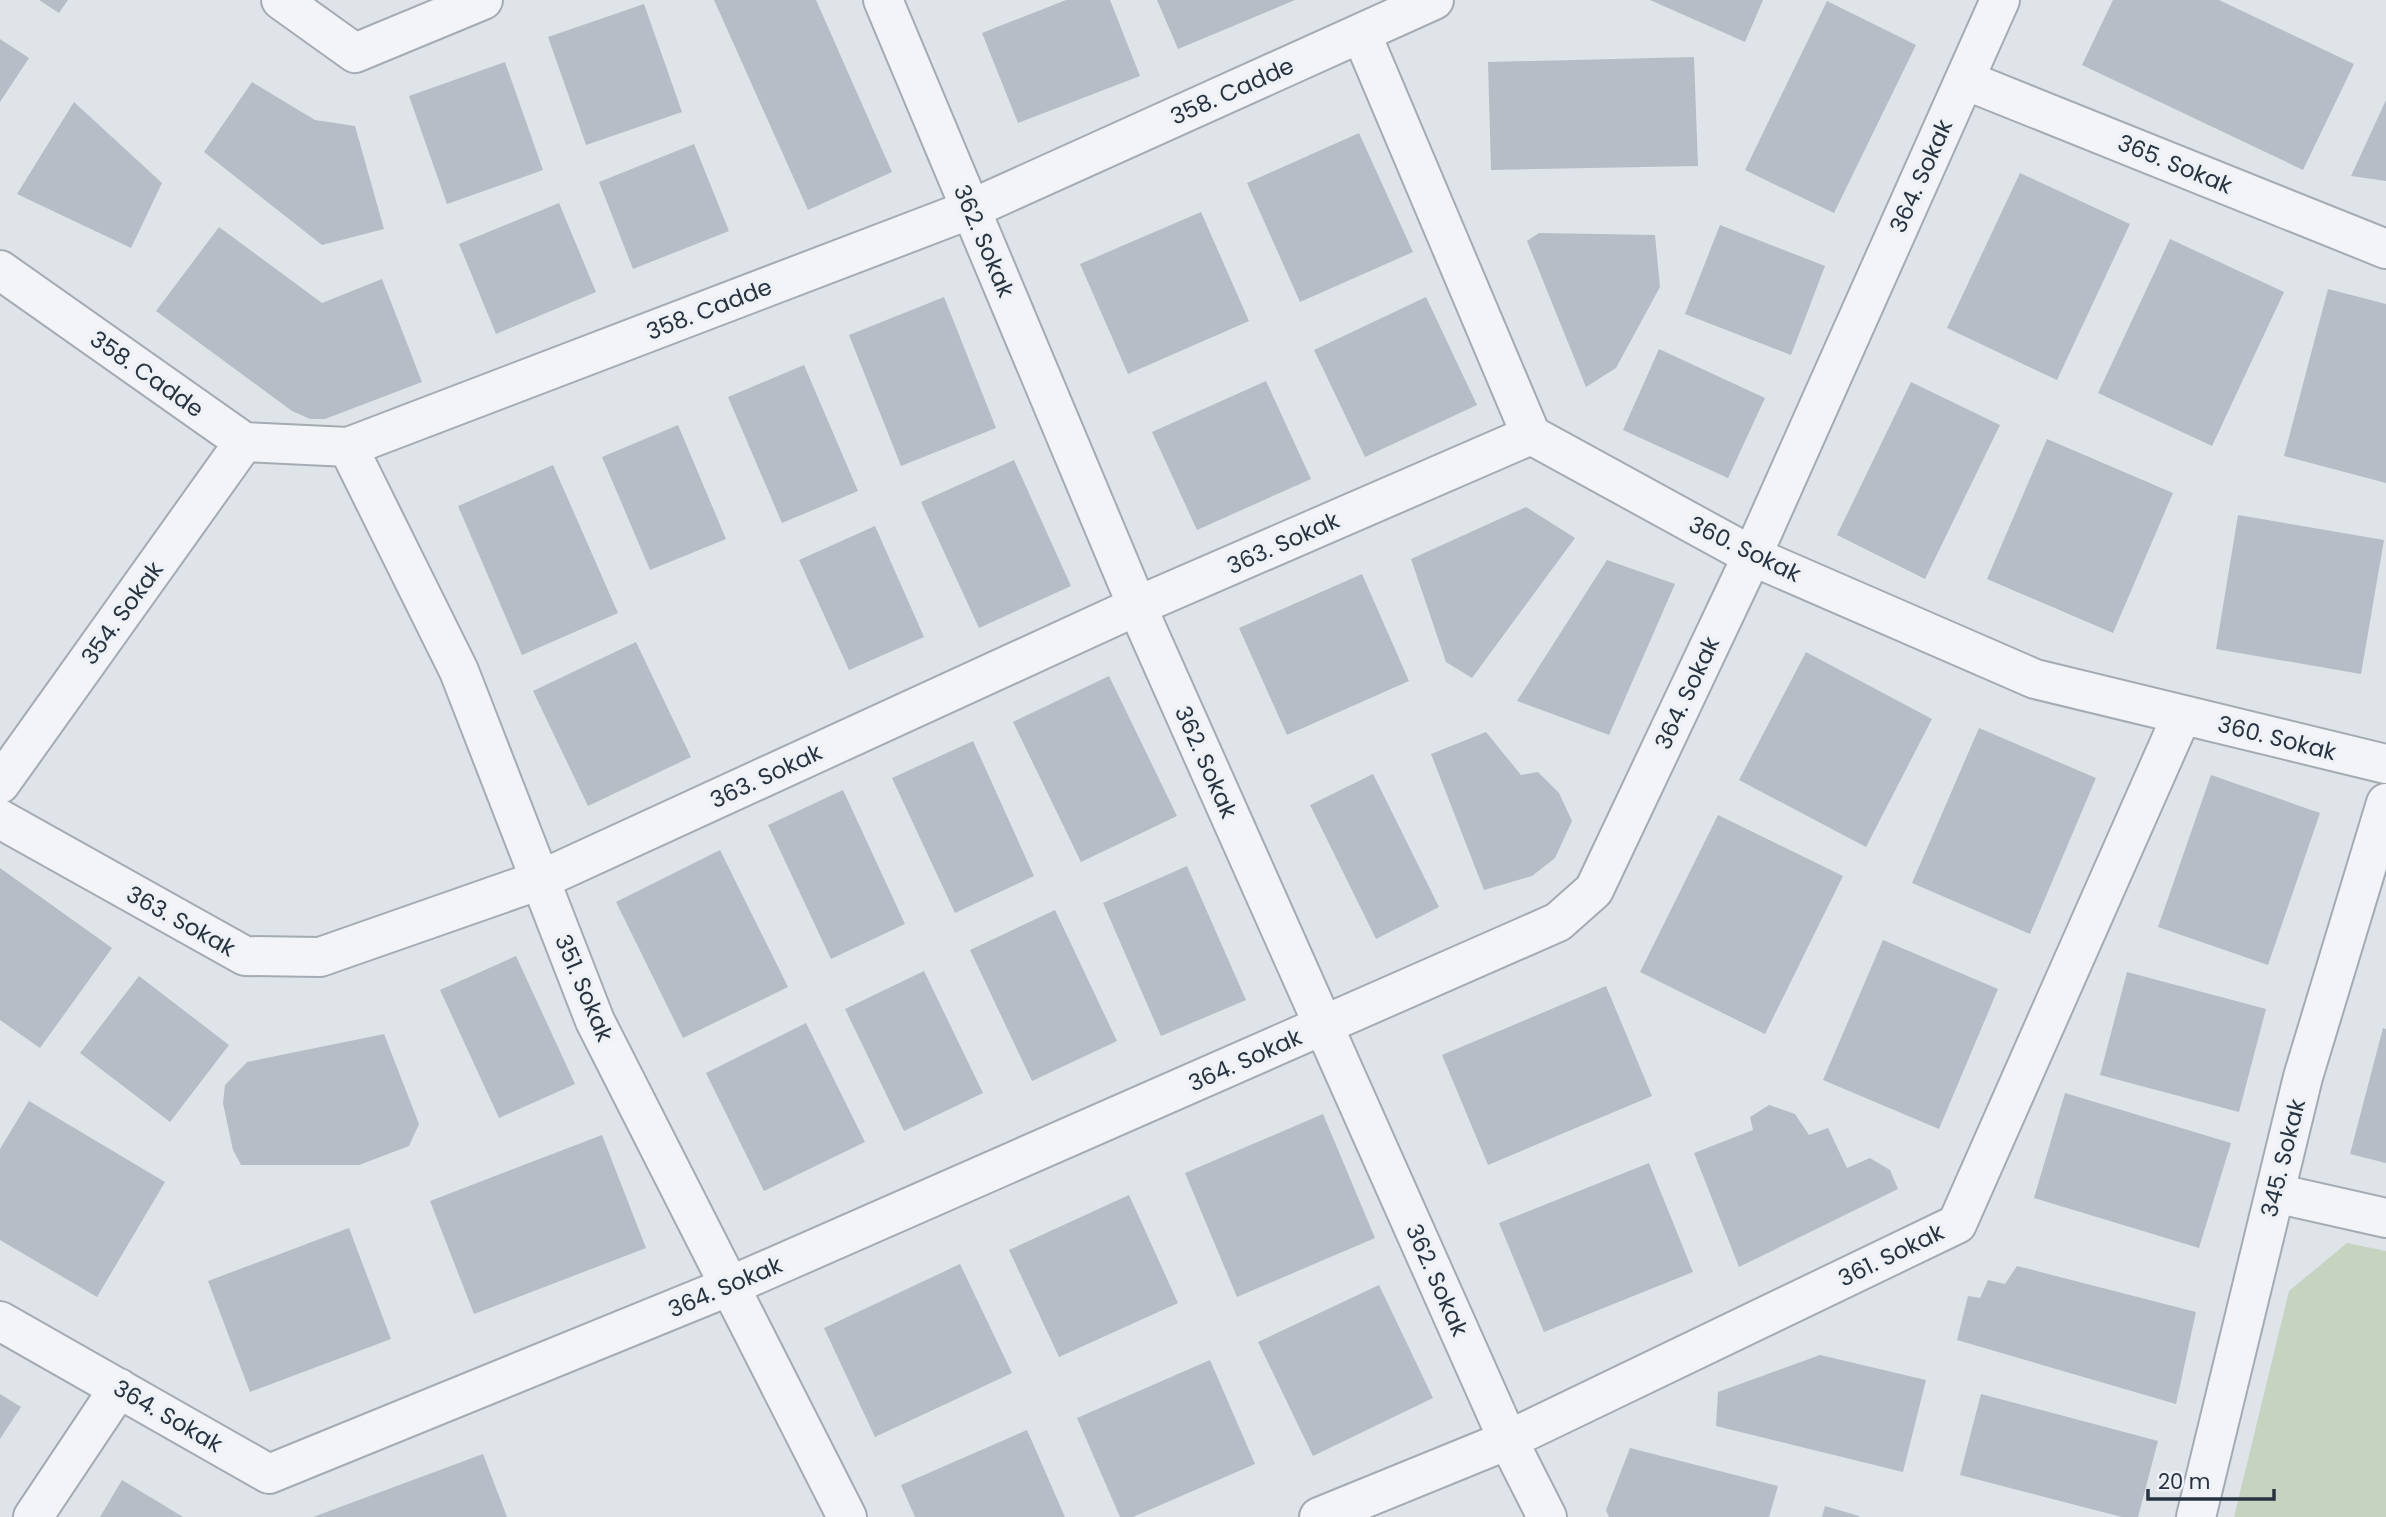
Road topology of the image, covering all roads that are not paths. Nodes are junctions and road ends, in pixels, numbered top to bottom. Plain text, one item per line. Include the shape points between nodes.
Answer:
1 (281, 0) edge
2 (483, 0) edge
3 (883, 0) edge
4 (1434, 0) edge
5 (2000, 0) edge
6 (1361, 33) junction
7 (1965, 80) junction
8 (971, 209) junction
9 (2386, 248) edge
10 (0, 270) edge
11 (1531, 435) junction
12 (244, 442) junction
13 (348, 447) junction
14 (1752, 556) junction
15 (1138, 606) junction
16 (2182, 715) junction
17 (2386, 764) edge
18 (0, 784) edge
19 (2386, 803) edge
20 (0, 819) edge
21 (540, 880) junction
22 (1323, 1025) junction
23 (2275, 1193) junction
24 (2386, 1218) edge
25 (730, 1286) junction
26 (0, 1321) edge
27 (119, 1388) junction
28 (1508, 1440) junction
29 (33, 1517) edge
30 (847, 1517) edge
31 (1319, 1517) edge
32 (1547, 1517) edge
33 (2196, 1517) edge

1 - 2 street via 355,53
3 - 8 street, 362. Sokak
4 - 6 street, 358. Cadde
5 - 7 street, 364. Sokak
6 - 8 street, 358. Cadde
6 - 11 street
7 - 9 street, 365. Sokak
7 - 14 street, 364. Sokak
8 - 13 street, 358. Cadde
8 - 15 street, 362. Sokak
10 - 12 street, 358. Cadde
11 - 14 street, 360. Sokak
11 - 15 street, 363. Sokak
12 - 13 street, 358. Cadde
12 - 18 street, 354. Sokak
13 - 21 street, 351. Sokak via 458,671
14 - 16 street, 360. Sokak via 2035,679
14 - 22 street, 364. Sokak via 1594,890 1558,922
15 - 21 street, 363. Sokak
15 - 22 street, 362. Sokak
16 - 17 street, 360. Sokak
16 - 28 street, 361. Sokak via 1957,1224
19 - 23 street, 345. Sokak via 2303,1077
20 - 21 street, 363. Sokak via 245,956 320,957
21 - 25 street, 351. Sokak via 595,1021
22 - 25 street, 364. Sokak
22 - 28 street, 362. Sokak
23 - 24 street
23 - 33 street, 345. Sokak
25 - 27 street, 364. Sokak via 269,1474
25 - 30 street, 351. Sokak
26 - 27 street, 364. Sokak
27 - 29 street
28 - 31 street, 361. Sokak
28 - 32 street, 362. Sokak

